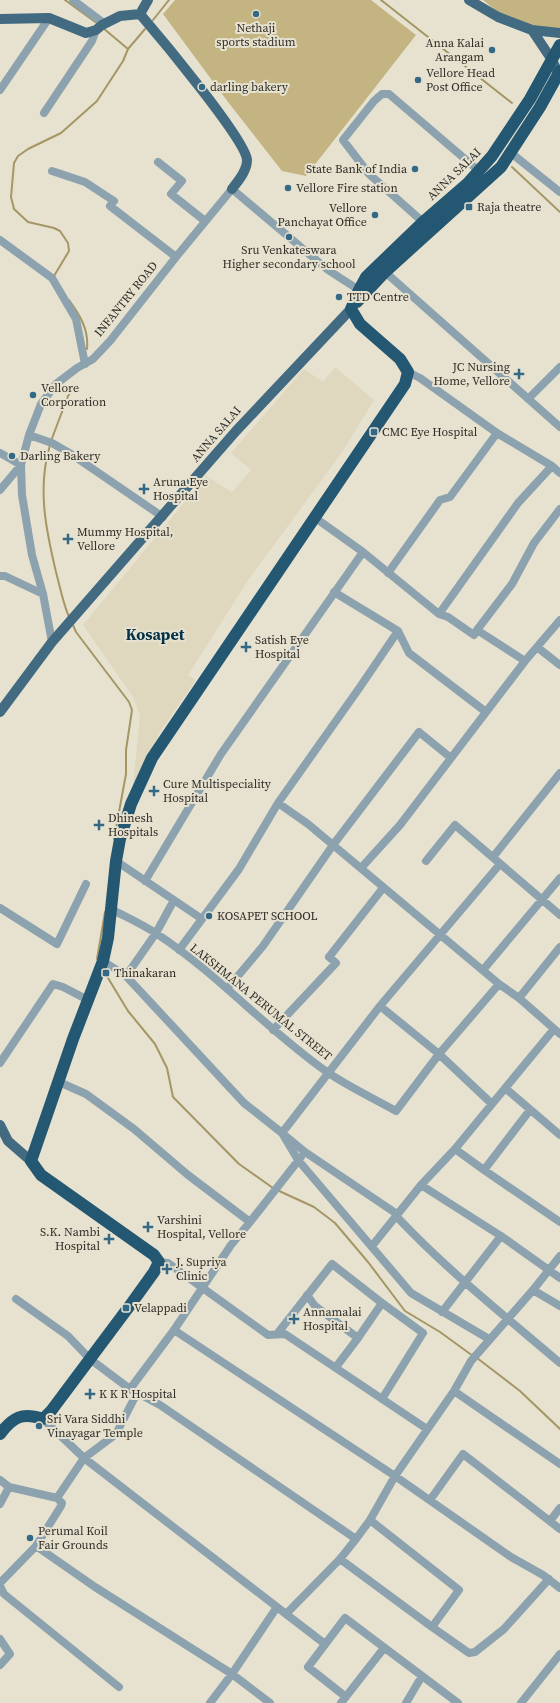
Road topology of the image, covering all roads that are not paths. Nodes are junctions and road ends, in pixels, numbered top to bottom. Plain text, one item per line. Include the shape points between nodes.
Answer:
1 (73, 0) edge
2 (148, 0) edge
3 (469, 0) edge
4 (140, 14) junction
5 (49, 18) junction
6 (0, 19) edge
7 (105, 24) junction
8 (96, 30) junction
9 (532, 30) junction
10 (560, 33) edge
11 (560, 45) edge
12 (552, 60) junction
13 (560, 74) edge
14 (0, 90) edge
15 (44, 113) dead end
16 (511, 153) junction
17 (158, 162) dead end
18 (52, 170) dead end
19 (479, 171) junction
20 (232, 189) junction
21 (560, 192) edge
22 (205, 221) junction
23 (423, 222) junction
24 (0, 240) edge
25 (176, 257) junction
26 (385, 272) junction
27 (359, 290) junction
28 (351, 309) junction
29 (85, 364) junction
30 (560, 367) edge
31 (408, 372) junction
32 (528, 400) junction
33 (560, 427) edge
34 (497, 433) junction
35 (29, 435) junction
36 (0, 453) edge
37 (21, 465) junction
38 (552, 466) junction
39 (560, 473) edge
40 (0, 490) edge
41 (560, 509) edge
42 (162, 517) junction
43 (314, 517) junction
44 (363, 552) junction
45 (388, 573) junction
46 (0, 576) edge
47 (334, 592) junction
48 (43, 594) junction
49 (439, 614) junction
50 (560, 620) edge
51 (478, 630) junction
52 (398, 631) junction
53 (52, 642) junction
54 (537, 647) junction
55 (525, 662) junction
56 (560, 665) edge
57 (0, 712) edge
58 (486, 712) junction
59 (452, 758) junction
60 (560, 773) edge
61 (278, 803) junction
62 (333, 845) junction
63 (493, 857) junction
64 (116, 861) junction
65 (426, 861) dead end
66 (500, 864) junction
67 (361, 868) junction
68 (560, 878) edge
69 (145, 881) junction
70 (86, 884) dead end
71 (383, 888) junction
72 (174, 900) junction
73 (542, 900) junction
74 (0, 908) edge
75 (111, 909) junction
76 (560, 916) edge
77 (202, 919) junction
78 (156, 933) junction
79 (440, 934) junction
80 (560, 947) edge
81 (178, 950) junction
82 (103, 961) junction
83 (483, 970) junction
84 (126, 976) junction
85 (499, 984) junction
86 (227, 989) junction
87 (519, 998) junction
88 (88, 1000) junction
89 (380, 1006) junction
90 (273, 1030) junction
91 (557, 1031) edge
92 (439, 1054) junction
93 (0, 1063) edge
94 (328, 1072) junction
95 (59, 1082) junction
96 (505, 1088) junction
97 (492, 1104) junction
98 (530, 1110) junction
99 (0, 1125) edge
100 (282, 1133) junction
101 (560, 1135) edge
102 (455, 1149) junction
103 (305, 1152) junction
104 (298, 1160) junction
105 (30, 1161) junction
106 (484, 1170) junction
107 (421, 1185) junction
108 (397, 1214) junction
109 (250, 1222) junction
110 (560, 1222) edge
111 (501, 1236) junction
112 (372, 1246) junction
113 (560, 1256) edge
114 (160, 1262) junction
115 (548, 1271) junction
116 (560, 1278) edge
117 (465, 1282) junction
118 (203, 1287) junction
119 (533, 1290) junction
120 (307, 1296) junction
121 (16, 1299) dead end
122 (382, 1303) junction
123 (560, 1306) edge
124 (442, 1312) junction
125 (508, 1318) junction
126 (174, 1330) junction
127 (277, 1334) junction
128 (358, 1338) junction
129 (489, 1339) junction
130 (90, 1359) junction
131 (560, 1363) edge
132 (336, 1367) junction
133 (134, 1391) junction
134 (454, 1391) junction
135 (382, 1399) junction
136 (42, 1419) junction
137 (427, 1429) junction
138 (0, 1434) edge
139 (84, 1458) junction
140 (560, 1464) edge
141 (395, 1476) junction
142 (0, 1480) edge
143 (9, 1487) junction
144 (57, 1498) junction
145 (430, 1500) junction
146 (0, 1504) edge
147 (560, 1508) edge
148 (370, 1520) junction
149 (550, 1521) junction
150 (560, 1529) edge
151 (356, 1539) junction
152 (36, 1546) junction
153 (340, 1559) junction
154 (548, 1579) junction
155 (0, 1583) edge
156 (0, 1586) edge
157 (560, 1588) edge
158 (277, 1607) junction
159 (286, 1614) junction
160 (432, 1627) junction
161 (0, 1639) edge
162 (325, 1644) junction
163 (384, 1648) junction
164 (560, 1654) edge
165 (0, 1665) edge
166 (232, 1674) junction
167 (422, 1676) junction
168 (119, 1687) dead end
169 (344, 1700) edge
170 (210, 1703) edge
171 (270, 1703) edge
172 (406, 1703) edge
173 (458, 1703) edge
174 (520, 1703) edge

1 - 7 street
2 - 4 main road
3 - 9 main road
4 - 7 main road via 120,16
4 - 20 main road, INFANTRY ROAD via 237,139 247,159 244,172
5 - 6 main road
5 - 8 main road via 86,33
5 - 14 street
7 - 8 main road
8 - 15 street via 92,41
9 - 10 main road
9 - 12 main road
11 - 12 highway, ANNA SALAI
12 - 13 main road
12 - 19 highway, ANNA SALAI via 514,126
13 - 16 highway, ANNA SALAI
16 - 21 street
16 - 26 highway, ANNA SALAI via 501,167
17 - 22 street via 182,181 171,194
18 - 25 street via 85,182 114,201 110,206
19 - 23 highway, ANNA SALAI
19 - 23 street via 389,94 382,94 374,101 343,140 369,174
20 - 22 street, INFANTRY ROAD
20 - 27 street via 328,270
22 - 25 street, INFANTRY ROAD
23 - 27 highway, ANNA SALAI via 366,278
24 - 29 street via 52,278 76,319
25 - 29 street, INFANTRY ROAD via 110,341
26 - 28 highway, ANNA SALAI
26 - 32 street
27 - 28 highway, ANNA SALAI
28 - 31 highway via 360,324 400,359
28 - 42 main road, ANNA SALAI via 236,431
29 - 35 street, INFANTRY ROAD via 56,384 41,404
30 - 32 street
31 - 34 street
31 - 43 highway via 405,384
32 - 33 street
34 - 38 street
34 - 45 street via 450,497 440,500
35 - 37 street, INFANTRY ROAD
35 - 42 street via 52,443 71,454
36 - 37 street
37 - 40 street
37 - 48 street, INFANTRY ROAD via 22,495 32,555
38 - 39 street
38 - 49 street via 518,503
41 - 51 street via 534,543 512,584
42 - 53 main road, ANNA SALAI
43 - 44 street
43 - 64 highway via 152,758 130,804
44 - 45 street
44 - 47 street
45 - 49 street
46 - 48 street
47 - 52 street
47 - 69 street via 221,754
48 - 53 street, INFANTRY ROAD
49 - 51 street via 448,617 474,635
50 - 54 street
51 - 55 street
52 - 58 street via 409,653
52 - 61 street
53 - 57 main road, ANNA SALAI
54 - 55 street
54 - 56 street
55 - 58 street
58 - 59 street
59 - 62 street via 419,732
59 - 67 street via 400,825
60 - 63 street
61 - 62 street
61 - 77 street via 240,869
62 - 67 street
62 - 86 street via 263,946
63 - 65 street via 455,825
63 - 66 street
64 - 69 street
64 - 75 highway
66 - 73 street
66 - 79 street
67 - 71 street
68 - 73 street
69 - 72 street
70 - 74 street via 57,944
71 - 79 street
71 - 90 street via 329,957 336,964
72 - 77 street
72 - 78 street
73 - 76 street
73 - 83 street
75 - 78 street, LAKSHMANA PERUMAL STREET
75 - 82 highway
77 - 81 street
78 - 81 street, LAKSHMANA PERUMAL STREET
78 - 84 street
79 - 83 street
79 - 89 street
80 - 87 street
81 - 86 street, LAKSHMANA PERUMAL STREET
82 - 84 street
82 - 88 highway
83 - 85 street
84 - 100 street via 244,1103
85 - 87 street
85 - 92 street
86 - 90 street, LAKSHMANA PERUMAL STREET
87 - 91 street
88 - 93 street via 53,984
88 - 95 highway
89 - 92 street
89 - 94 street
90 - 94 street, LAKSHMANA PERUMAL STREET
91 - 96 street
92 - 94 street, LAKSHMANA PERUMAL STREET via 396,1112
92 - 97 street
94 - 100 street
95 - 105 highway
95 - 109 street via 86,1094 134,1129 188,1175
96 - 97 street
96 - 98 street
97 - 102 street
98 - 101 street
98 - 106 street
99 - 105 main road via 8,1141
100 - 103 street
100 - 104 street
102 - 106 street
102 - 107 street
103 - 104 street
103 - 108 street
104 - 109 street
104 - 112 street
105 - 114 highway via 40,1175 154,1255
106 - 110 street
107 - 108 street
107 - 111 street
108 - 112 street
108 - 117 street via 425,1246
109 - 118 street
111 - 115 street
111 - 117 street
112 - 124 street via 412,1293
113 - 115 street
114 - 118 street via 168,1263
114 - 130 highway
115 - 116 street
115 - 119 street
117 - 124 street
117 - 125 street
118 - 126 street
118 - 127 street via 268,1335
119 - 123 street
119 - 125 street
120 - 122 street via 332,1264
120 - 127 street
120 - 128 street via 315,1306
121 - 130 street via 68,1336
122 - 128 street
122 - 135 street via 423,1333
124 - 129 street
125 - 129 street
125 - 131 street
126 - 133 street
126 - 141 street
127 - 132 street via 285,1334
128 - 132 street
129 - 134 street via 471,1361
130 - 133 street
130 - 136 highway via 51,1412
132 - 135 street
133 - 139 street via 116,1434
133 - 151 street via 160,1405
134 - 137 street
134 - 140 street
135 - 137 street
136 - 138 highway via 22,1415 5,1427
136 - 139 street
137 - 141 street
139 - 144 street
139 - 158 street
141 - 145 street
141 - 148 street
142 - 143 street
143 - 144 street
143 - 146 street
144 - 152 street via 62,1503 61,1506
145 - 149 street via 463,1454
145 - 154 street via 511,1557
147 - 149 street
148 - 151 street
148 - 160 street via 459,1590
149 - 150 street
151 - 153 street
152 - 155 street
152 - 166 street via 95,1587
153 - 159 street
153 - 160 street
154 - 157 street
154 - 160 street via 504,1630 475,1652 469,1653
156 - 168 street via 4,1594
158 - 159 street
158 - 166 street
159 - 162 street
161 - 165 street via 10,1654
162 - 163 street via 345,1618
162 - 169 street via 308,1667
163 - 167 street
163 - 169 street
164 - 174 street
166 - 170 street
166 - 171 street
167 - 172 street
167 - 173 street

